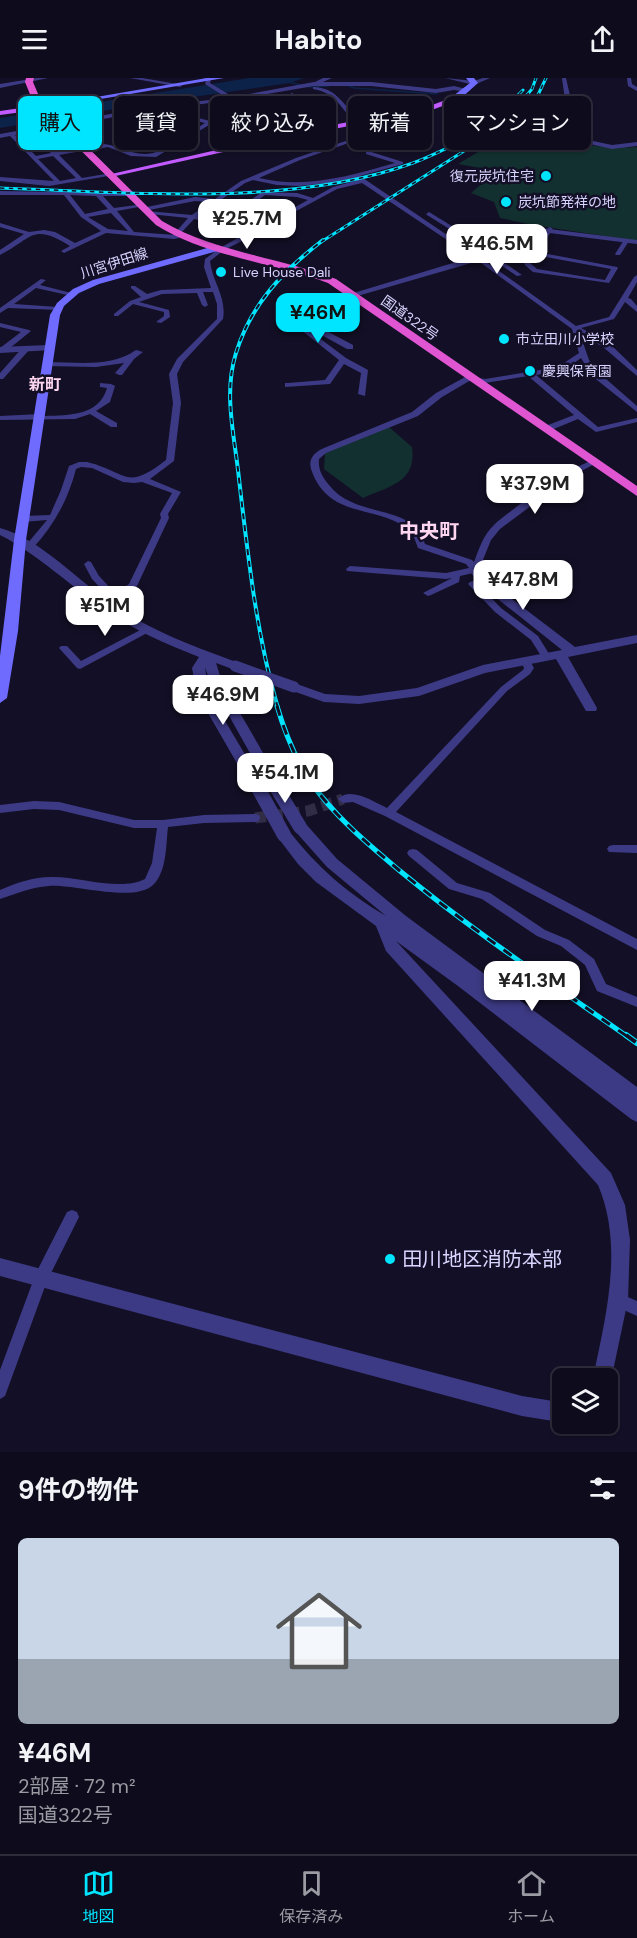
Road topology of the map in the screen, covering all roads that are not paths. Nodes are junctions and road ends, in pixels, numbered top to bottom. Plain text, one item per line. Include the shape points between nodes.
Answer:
1 (46, 78) edge
2 (133, 78) edge
3 (220, 78) edge
4 (329, 78) edge
5 (392, 78) edge
6 (441, 78) edge
7 (448, 78) edge
8 (488, 78) edge
9 (564, 78) edge
10 (629, 78) edge
11 (30, 80) edge
12 (207, 80) edge
13 (472, 80) edge
14 (375, 82) edge
15 (180, 85) junction
16 (0, 86) edge
17 (316, 86) junction
18 (636, 88) edge
19 (467, 90) junction
20 (395, 91) dead end
21 (440, 91) junction
22 (34, 96) edge
23 (228, 96) edge
24 (245, 96) edge
25 (287, 96) edge
26 (451, 96) edge
27 (459, 96) edge
28 (102, 98) edge
29 (18, 111) edge
30 (0, 113) edge
31 (348, 114) edge
32 (210, 123) edge
33 (18, 133) edge
34 (11, 134) junction
35 (0, 136) edge
36 (348, 142) edge
37 (637, 144) edge
38 (102, 146) edge
39 (51, 150) edge
40 (79, 150) edge
41 (86, 150) edge
42 (224, 150) edge
43 (368, 153) dead end
44 (55, 154) junction
45 (33, 158) junction
46 (387, 159) junction
47 (351, 173) junction
48 (111, 175) junction
49 (2, 178) edge
50 (252, 178) junction
51 (81, 180) junction
52 (362, 181) junction
53 (59, 183) junction
54 (0, 193) edge
55 (97, 193) junction
56 (66, 194) junction
57 (130, 194) junction
58 (314, 200) junction
59 (216, 201) junction
60 (146, 208) junction
61 (111, 211) junction
62 (429, 213) dead end
63 (83, 216) junction
64 (193, 217) junction
65 (223, 223) junction
66 (0, 225) edge
67 (550, 229) junction
68 (260, 230) junction
69 (105, 231) junction
70 (27, 233) junction
71 (130, 234) junction
72 (179, 235) junction
73 (156, 239) dead end
74 (194, 240) junction
75 (626, 241) junction
76 (637, 242) edge
77 (75, 246) junction
78 (220, 249) junction
79 (64, 252) dead end
80 (0, 253) edge
81 (533, 253) junction
82 (490, 254) junction
83 (618, 254) dead end
84 (479, 259) junction
85 (519, 275) dead end
86 (637, 277) edge
87 (44, 280) dead end
88 (35, 286) junction
89 (133, 287) dead end
90 (199, 290) junction
91 (215, 290) junction
92 (72, 294) junction
93 (145, 296) junction
94 (353, 296) junction
95 (624, 300) junction
96 (132, 302) junction
97 (205, 305) dead end
98 (3, 308) edge
99 (58, 309) junction
100 (637, 310) edge
101 (116, 315) dead end
102 (298, 319) junction
103 (159, 322) dead end
104 (0, 325) edge
105 (575, 328) junction
106 (350, 347) dead end
107 (48, 348) junction
108 (26, 349) junction
109 (1, 350) edge
110 (584, 355) junction
111 (344, 360) junction
112 (0, 364) edge
113 (13, 364) junction
114 (47, 364) junction
115 (119, 373) dead end
116 (531, 374) junction
117 (637, 374) edge
118 (0, 377) edge
119 (471, 378) junction
120 (103, 385) dead end
121 (288, 385) dead end
122 (362, 394) dead end
123 (637, 410) edge
124 (91, 411) junction
125 (579, 416) junction
126 (40, 417) junction
127 (0, 418) edge
128 (637, 420) edge
129 (114, 425) dead end
130 (546, 429) junction
131 (594, 462) junction
132 (142, 479) junction
133 (637, 492) edge
134 (52, 517) junction
135 (23, 519) junction
136 (0, 531) edge
137 (25, 543) junction
138 (88, 564) dead end
139 (350, 569) dead end
140 (475, 570) junction
141 (456, 574) junction
142 (474, 584) dead end
143 (428, 593) dead end
144 (110, 600) junction
145 (146, 630) junction
146 (637, 639) edge
147 (64, 648) dead end
148 (566, 652) junction
149 (207, 655) junction
150 (546, 657) junction
151 (526, 661) junction
152 (0, 698) edge
153 (591, 708) dead end
154 (264, 766) junction
155 (248, 771) junction
156 (344, 800) tunnel mouth
157 (0, 809) edge
158 (389, 813) junction
159 (255, 818) tunnel mouth
160 (163, 824) junction
161 (612, 849) dead end
162 (637, 849) edge
163 (413, 854) dead end
164 (0, 895) edge
165 (382, 921) junction
166 (410, 934) junction
167 (637, 945) edge
168 (398, 954) junction
169 (637, 1002) edge
170 (637, 1097) edge
171 (637, 1114) edge
172 (72, 1217) dead end
173 (0, 1267) edge
174 (40, 1278) junction
175 (618, 1300) junction
176 (637, 1309) edge
177 (605, 1368) edge
178 (0, 1391) edge
179 (552, 1411) edge

1 - 11 street
2 - 15 street
3 - 12 main road
4 - 17 street
5 - 14 street
6 - 7 street
7 - 13 street
8 - 13 street
9 - 37 street via 568,100 552,134 612,147
10 - 18 street via 630,85
11 - 16 street
11 - 22 highway, 国道322号
12 - 15 main road
12 - 23 street
13 - 19 main road
14 - 17 street
14 - 20 street via 372,89
14 - 21 street
15 - 28 main road
17 - 24 street
17 - 25 street
17 - 31 street via 339,98
19 - 21 street
19 - 27 main road
21 - 26 street
29 - 30 main road
32 - 38 street via 156,155
33 - 34 street
34 - 35 street
34 - 45 street
36 - 50 street
39 - 44 street
40 - 44 street
41 - 48 highway, 国道322号
42 - 48 main road
43 - 46 street
44 - 45 street
44 - 51 street
45 - 53 street
46 - 47 street
46 - 47 street via 401,163
47 - 50 street via 288,184
47 - 52 street
48 - 51 street
48 - 57 highway, 国道322号
49 - 53 street
50 - 59 street
51 - 53 street
52 - 58 street via 335,188
52 - 84 street
54 - 56 street
55 - 56 street
55 - 57 street
55 - 61 street
56 - 63 street
57 - 60 highway, 国道322号
58 - 65 street via 264,193
58 - 68 street
59 - 60 street via 195,199
59 - 64 street
60 - 61 street
60 - 64 street
60 - 72 highway, 国道322号 via 159,223
61 - 63 street
61 - 71 street
62 - 82 street
63 - 69 street
64 - 65 street
64 - 72 street
65 - 68 street
66 - 70 street
67 - 75 street
67 - 81 street
67 - 82 street via 519,230
68 - 78 street
69 - 71 street
69 - 77 street
70 - 77 street via 46,231
70 - 80 street
71 - 72 street
72 - 74 highway, 国道322号
73 - 74 street via 181,243
74 - 78 highway, 国道322号
75 - 76 street
75 - 83 street
77 - 79 street
78 - 91 street via 207,262
78 - 92 main road, 川宮伊田線 via 110,277
78 - 94 highway, 国道322号 via 318,274
81 - 81 street via 527,264 535,271 607,282 615,268
82 - 84 street
82 - 85 street
84 - 94 street
84 - 105 street
86 - 95 street
87 - 88 street
88 - 92 street
88 - 98 street
89 - 93 street
90 - 91 street
90 - 93 street
90 - 97 street
91 - 132 street via 222,311 220,319 180,361 173,374 177,404 170,460
92 - 99 main road, 川宮伊田線
93 - 96 street
94 - 102 street
94 - 119 highway, 国道322号
95 - 100 street via 629,300
95 - 105 street via 612,318
96 - 101 street
96 - 103 street via 167,311 167,317
98 - 99 street
99 - 107 main road, 川宮伊田線
102 - 106 street
102 - 111 street via 293,321
104 - 109 street via 27,331
105 - 110 street
105 - 117 street via 606,345
107 - 108 street
107 - 114 main road, 川宮伊田線
108 - 109 street
108 - 113 street
110 - 116 street via 560,369
110 - 123 street via 595,374
111 - 121 street via 327,382
111 - 122 street via 364,372
112 - 113 street
113 - 118 street
114 - 115 street via 105,365 136,354
114 - 126 main road, 川宮伊田線
116 - 119 street via 485,381
116 - 125 street
119 - 130 highway, 国道322号
119 - 140 street via 439,395 415,414 329,448 317,455 314,469 344,503 401,521 415,530 422,546 469,562
120 - 124 street via 111,386 107,400
124 - 126 street via 75,417
124 - 129 street
125 - 128 street via 596,430
125 - 130 street
126 - 127 street
126 - 135 main road, 川宮伊田線
130 - 131 highway, 国道322号
131 - 133 highway, 国道322号
131 - 140 street via 564,477 497,527
132 - 134 street via 127,480 111,471 76,465
132 - 144 street via 177,492 134,586
134 - 135 street
134 - 137 street via 42,534
135 - 137 main road, 川宮伊田線
136 - 137 street
137 - 144 street
137 - 152 main road, 川宮伊田線
138 - 144 street
139 - 141 street
140 - 141 street
140 - 148 street via 483,582
141 - 143 street via 456,580
142 - 150 street via 498,610 535,638
144 - 145 street
145 - 147 street via 80,666
145 - 149 street
146 - 148 street
148 - 150 street
148 - 153 street
149 - 151 street, bridge via 324,698 358,700 419,692 483,669
149 - 154 street via 216,682
149 - 155 street via 198,668 203,694
150 - 151 street
151 - 158 street via 527,672 504,689
154 - 155 street
154 - 166 street, bridge via 300,827 332,863
155 - 165 street, bridge via 284,835 303,860 321,878
156 - 158 street via 354,798
157 - 160 street via 59,806 118,822
158 - 167 street
159 - 160 street
160 - 164 street via 159,856 152,877 145,884 106,889 43,882 16,887
161 - 162 street
163 - 169 street via 453,886 486,896 541,933 565,943 590,962 601,987
165 - 166 street
165 - 168 street via 388,942
166 - 168 street
166 - 170 street
166 - 171 street
168 - 175 street via 605,1179 616,1205 621,1240
172 - 174 street
173 - 174 street
174 - 178 street
174 - 179 street
175 - 176 street
175 - 177 street

